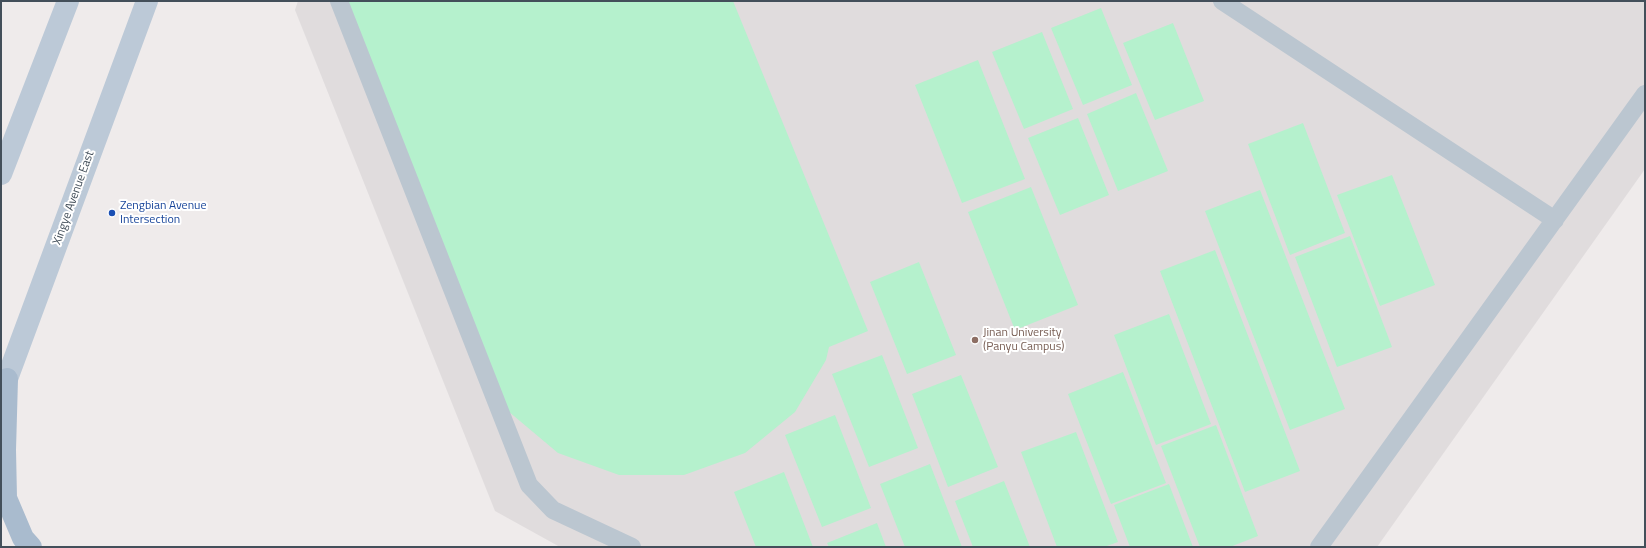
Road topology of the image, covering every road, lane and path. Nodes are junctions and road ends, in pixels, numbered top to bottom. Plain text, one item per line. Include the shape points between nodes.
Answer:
1 (68, 1) edge
2 (147, 1) edge
3 (339, 1) edge
4 (1222, 1) edge
5 (1645, 94) edge
6 (1, 174) edge
7 (1555, 220) junction
8 (3, 384) edge
9 (31, 547) edge
10 (632, 547) edge
11 (1319, 547) edge

1 - 6 main road
2 - 8 main road, Xingye Avenue East
3 - 10 street via 529,485 553,510
4 - 7 street
5 - 7 street
7 - 11 street
8 - 9 main road via 6,498 24,538

